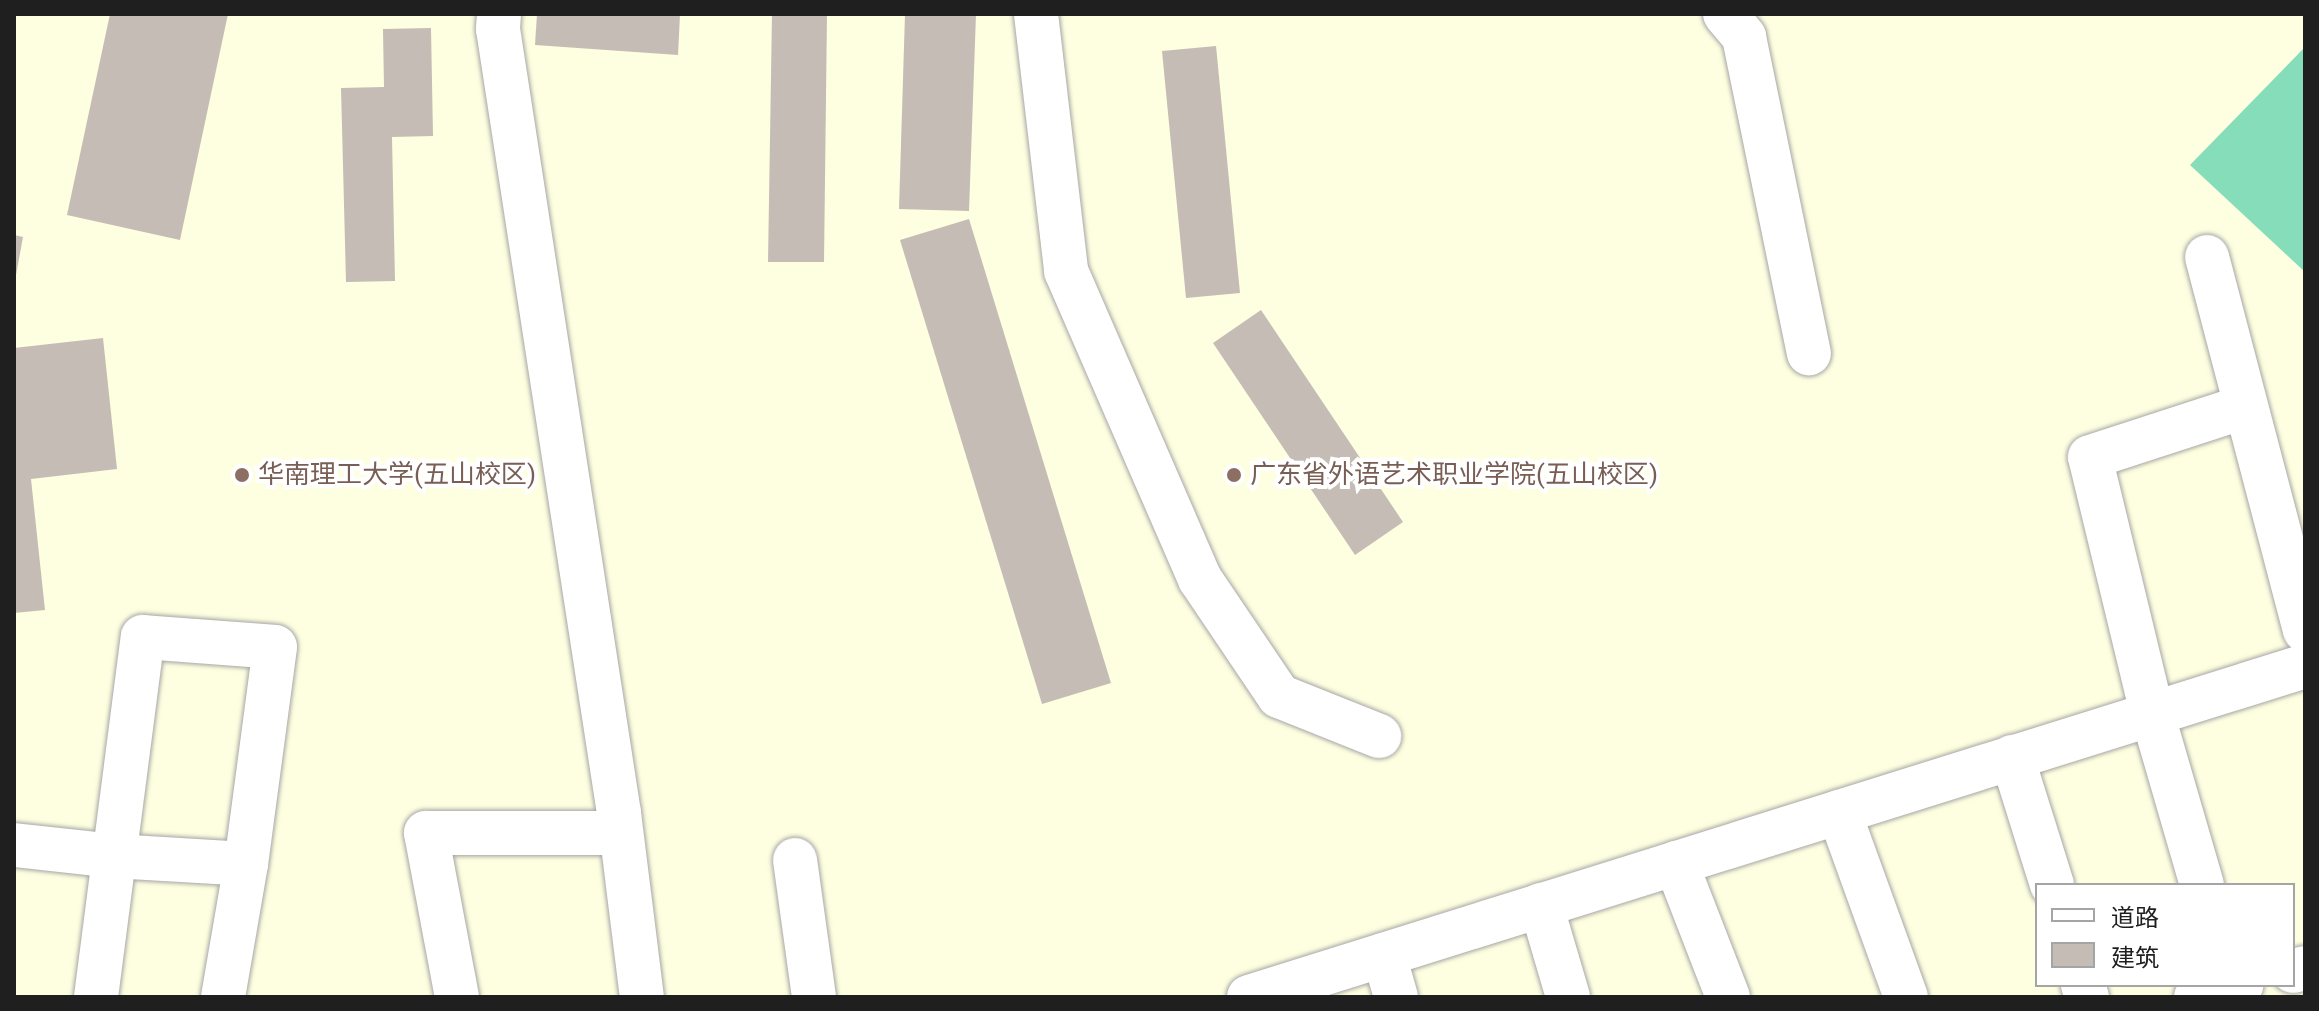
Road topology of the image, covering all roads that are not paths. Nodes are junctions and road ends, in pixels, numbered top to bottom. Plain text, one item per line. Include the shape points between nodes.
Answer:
1 (499, 14) edge
2 (1036, 14) edge
3 (1725, 14) edge
4 (2207, 257) dead end
5 (1809, 353) dead end
6 (2244, 407) junction
7 (2305, 630) edge
8 (2305, 666) edge
9 (2152, 713) junction
10 (1379, 736) dead end
11 (2012, 757) junction
12 (1839, 812) junction
13 (621, 833) junction
14 (14, 845) edge
15 (113, 856) junction
16 (795, 860) dead end
17 (1676, 863) junction
18 (246, 864) junction
19 (2051, 883) edge
20 (2201, 883) edge
21 (1541, 905) junction
22 (1384, 955) junction
23 (96, 997) edge
24 (223, 997) edge
25 (457, 997) edge
26 (642, 997) edge
27 (814, 997) edge
28 (1249, 997) edge
29 (1396, 997) edge
30 (1568, 997) edge
31 (1728, 997) edge
32 (1906, 997) edge

1 - 13 street
2 - 10 street via 1066,271 1200,579 1279,696
3 - 5 street via 1744,37
4 - 6 street
6 - 7 street
6 - 9 street via 2090,457
8 - 9 street
9 - 11 street
9 - 20 street
11 - 12 street
11 - 19 street
12 - 17 street
12 - 32 street
13 - 25 street via 426,833
13 - 26 street
14 - 15 street
15 - 18 street
15 - 18 street via 143,637 275,647
15 - 23 street
16 - 27 street
17 - 21 street
17 - 31 street
18 - 24 street
21 - 22 street
21 - 30 street
22 - 28 street
22 - 29 street

